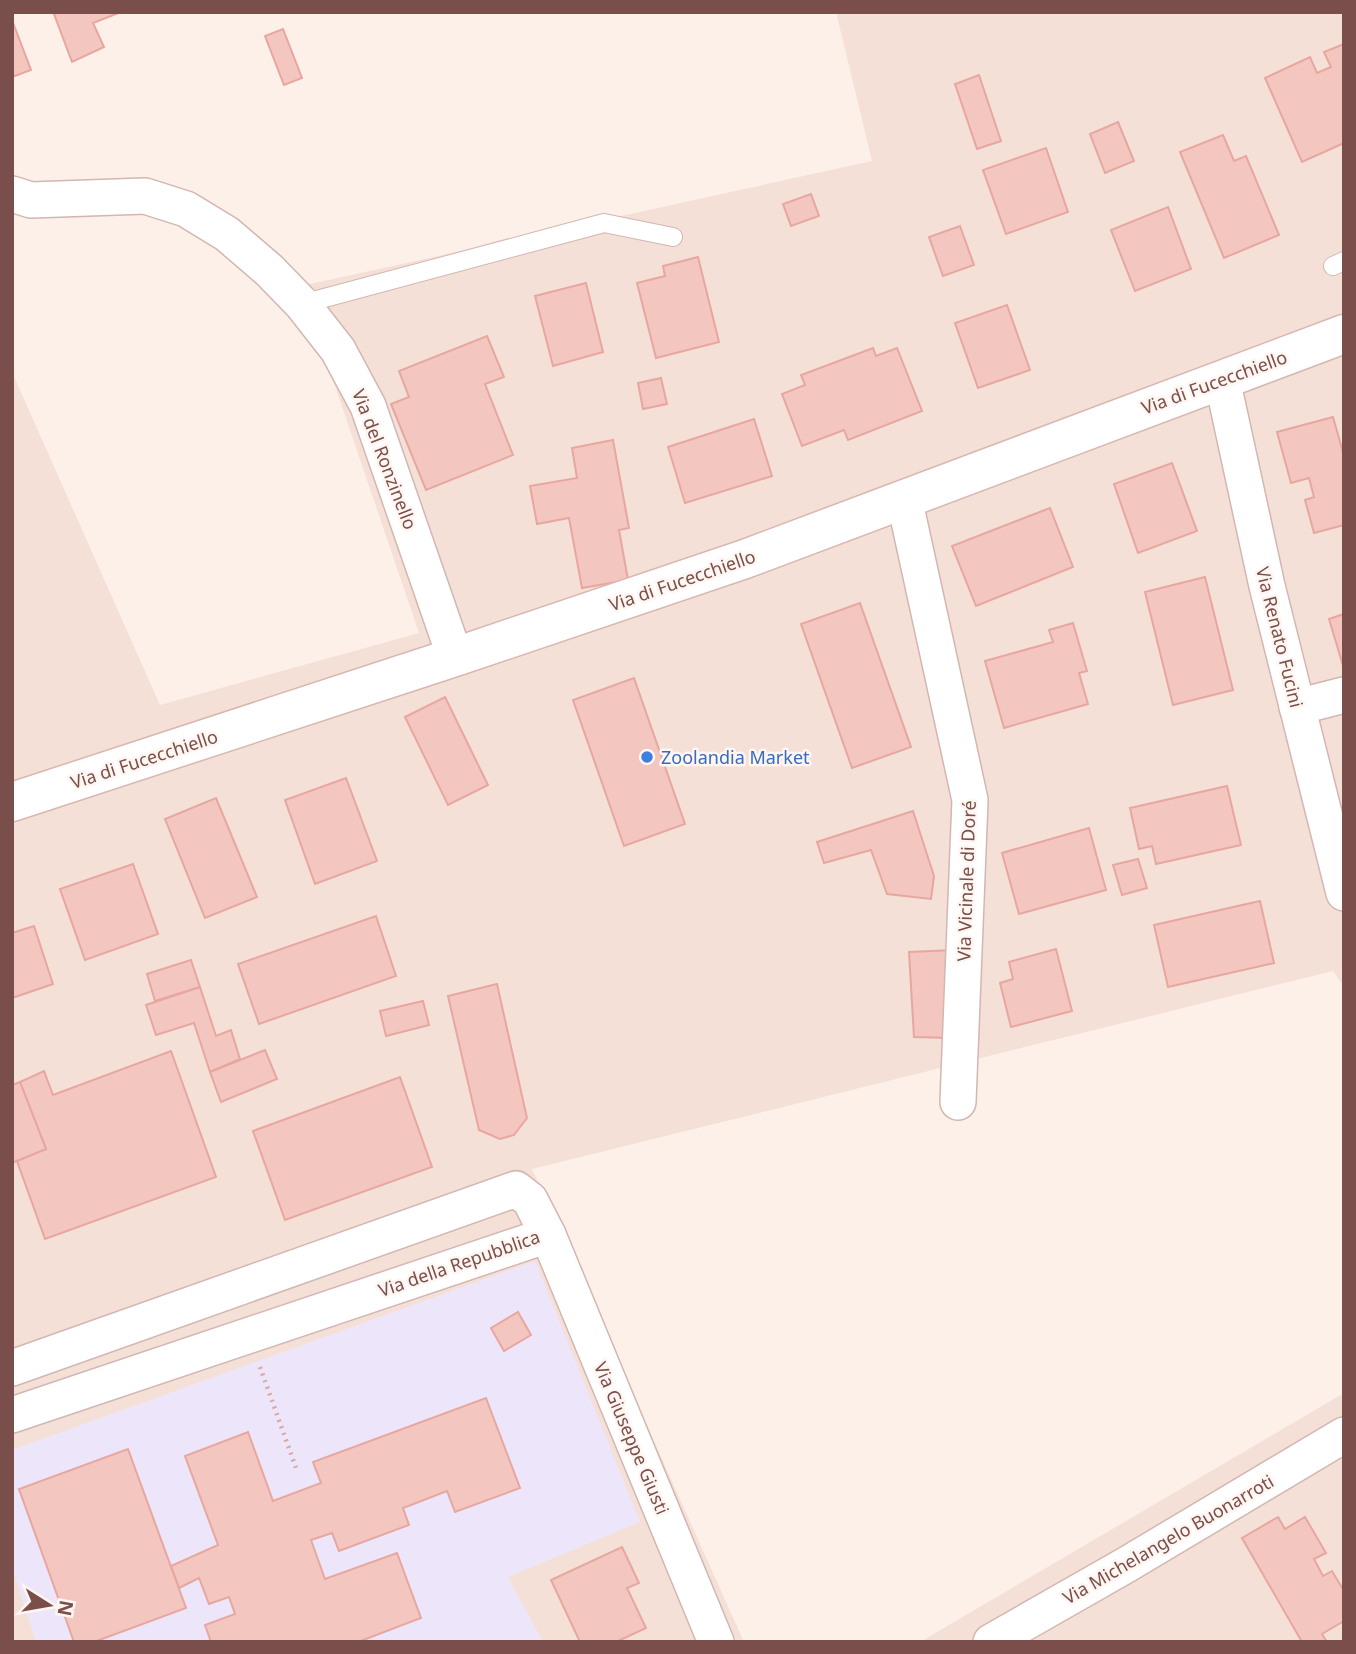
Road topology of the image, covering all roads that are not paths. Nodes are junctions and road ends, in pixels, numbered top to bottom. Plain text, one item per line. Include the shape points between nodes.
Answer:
1 (12, 194) edge
2 (673, 237) dead end
3 (302, 304) junction
4 (1344, 334) edge
5 (1222, 379) junction
6 (904, 498) junction
7 (456, 657) junction
8 (1344, 695) edge
9 (1297, 707) junction
10 (12, 802) edge
11 (1344, 892) edge
12 (958, 1102) dead end
13 (548, 1235) junction
14 (12, 1368) edge
15 (12, 1415) edge
16 (1344, 1435) edge
17 (716, 1642) edge
18 (991, 1642) edge

1 - 3 street, Via del Ronzinello via 32,200 145,196 186,209 227,234
2 - 3 lane via 604,223
3 - 7 street, Via del Ronzinello via 338,350 368,406
4 - 5 main road, Via di Fucecchiello
5 - 6 main road, Via di Fucecchiello
5 - 9 street, Via Renato Fucini
6 - 7 main road, Via di Fucecchiello via 745,559
6 - 12 street, Via Vicinale di Doré via 970,800
7 - 10 main road, Via di Fucecchiello
8 - 9 street
9 - 11 street, Via Renato Fucini
13 - 14 street, Via della Repubblica via 530,1200 516,1189
13 - 15 street, Via della Repubblica
13 - 17 street, Via Giuseppe Giusti
16 - 18 street, Via Michelangelo Buonarroti

